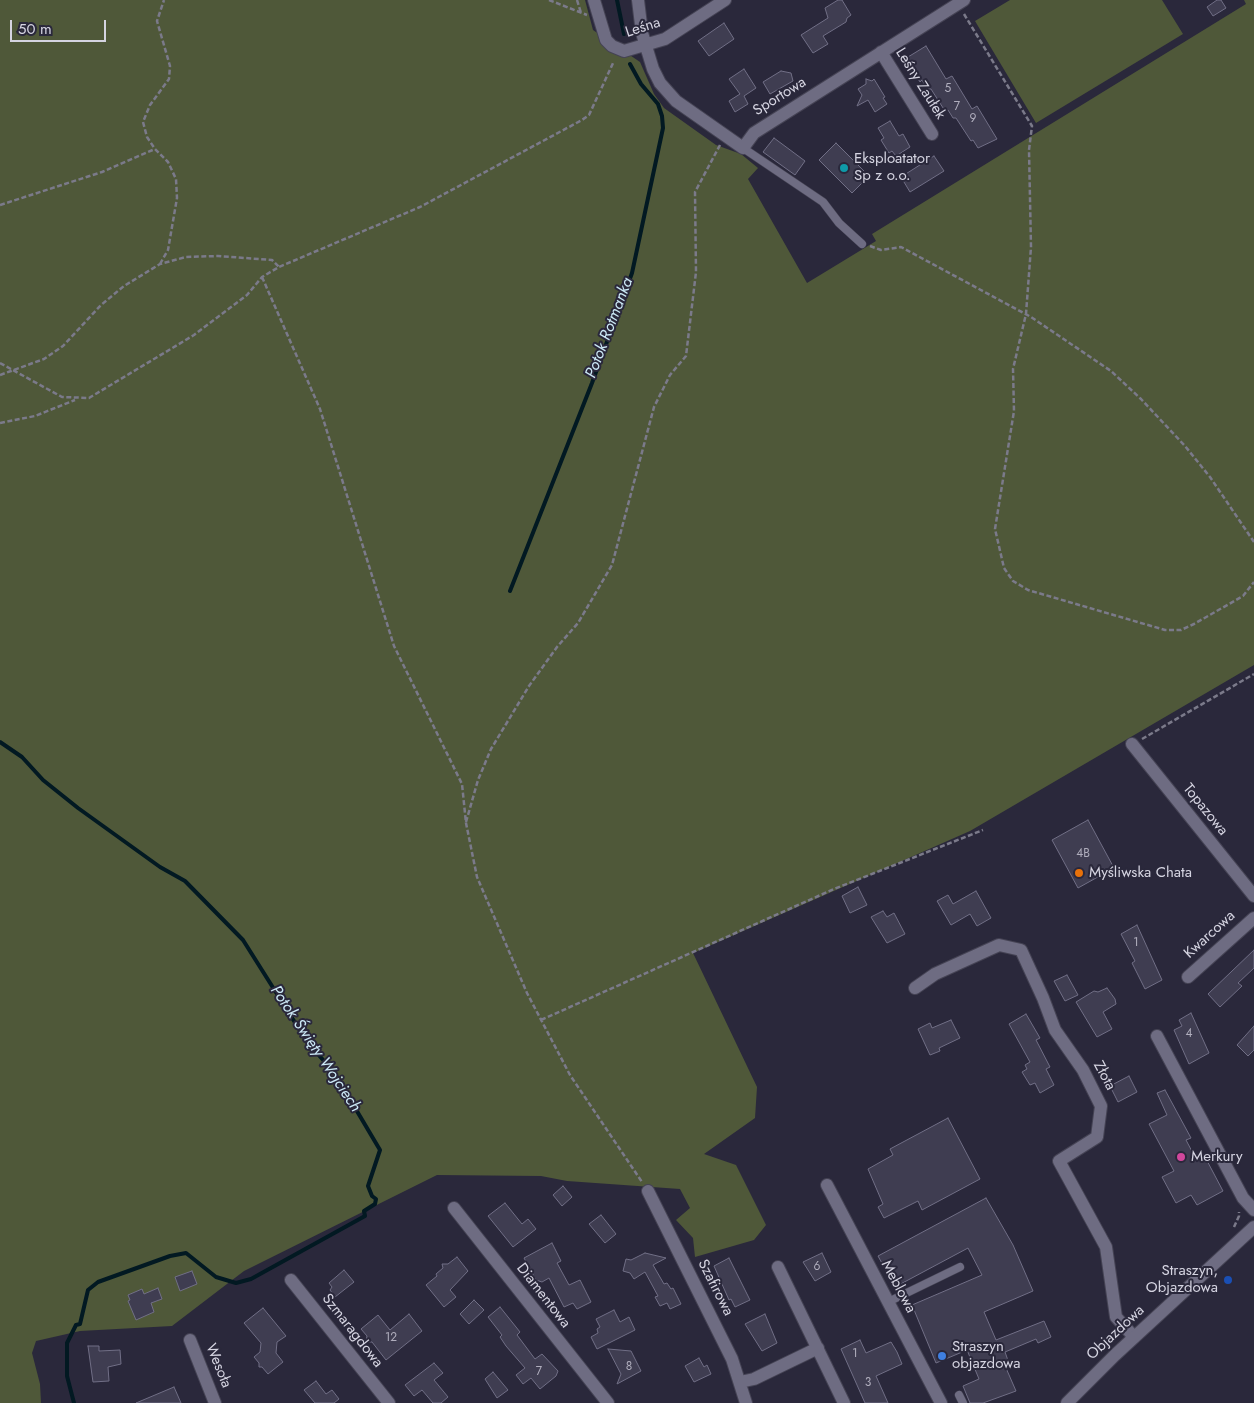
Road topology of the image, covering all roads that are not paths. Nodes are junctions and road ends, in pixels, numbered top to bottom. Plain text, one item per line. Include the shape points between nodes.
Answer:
1 (594, 0) edge
2 (638, 0) edge
3 (725, 0) edge
4 (961, 2) edge
5 (646, 46) junction
6 (881, 52) junction
7 (932, 134) dead end
8 (743, 148) junction
9 (862, 244) road end
10 (1132, 744) road end
11 (1254, 896) edge
12 (1254, 918) edge
13 (1188, 977) dead end
14 (915, 988) dead end
15 (1157, 1036) dead end
16 (827, 1185) dead end
17 (648, 1191) road end
18 (454, 1208) dead end
19 (1254, 1210) edge
20 (1254, 1226) edge
21 (778, 1267) dead end
22 (960, 1267) dead end
23 (291, 1280) dead end
24 (888, 1302) junction
25 (1134, 1337) junction
26 (190, 1340) dead end
27 (818, 1348) junction
28 (740, 1382) junction
29 (959, 1394) dead end
30 (215, 1403) edge
31 (389, 1403) edge
32 (608, 1403) edge
33 (746, 1403) edge
34 (844, 1403) edge
35 (941, 1403) edge
36 (963, 1403) edge
37 (1067, 1403) edge

1 - 5 street, Leśna via 606,40 624,51
2 - 5 street
3 - 5 street, Leśna via 676,34
4 - 6 street, Sportowa
5 - 8 street via 653,69 667,92
6 - 7 street, Leśny Zaułek
6 - 8 street, Sportowa via 754,133
8 - 9 lane via 823,202 839,223
10 - 11 street, Topazowa
12 - 13 street, Kwarcowa
14 - 25 street, Złota via 935,974 1000,945 1021,950 1055,1030 1083,1070 1101,1106 1097,1137 1059,1161 1106,1247 1116,1317
15 - 19 street via 1243,1198
16 - 24 street, Meblowa
17 - 28 street, Szafirowa via 732,1359
18 - 32 street, Diamentowa
20 - 25 street, Objazdowa
21 - 27 street
22 - 24 lane
23 - 31 street, Szmaragdowa
24 - 35 street, Meblowa
25 - 37 street, Objazdowa
26 - 30 street, Wesoła
27 - 28 street via 754,1380
27 - 34 street
28 - 33 street, Szafirowa
29 - 36 lane

